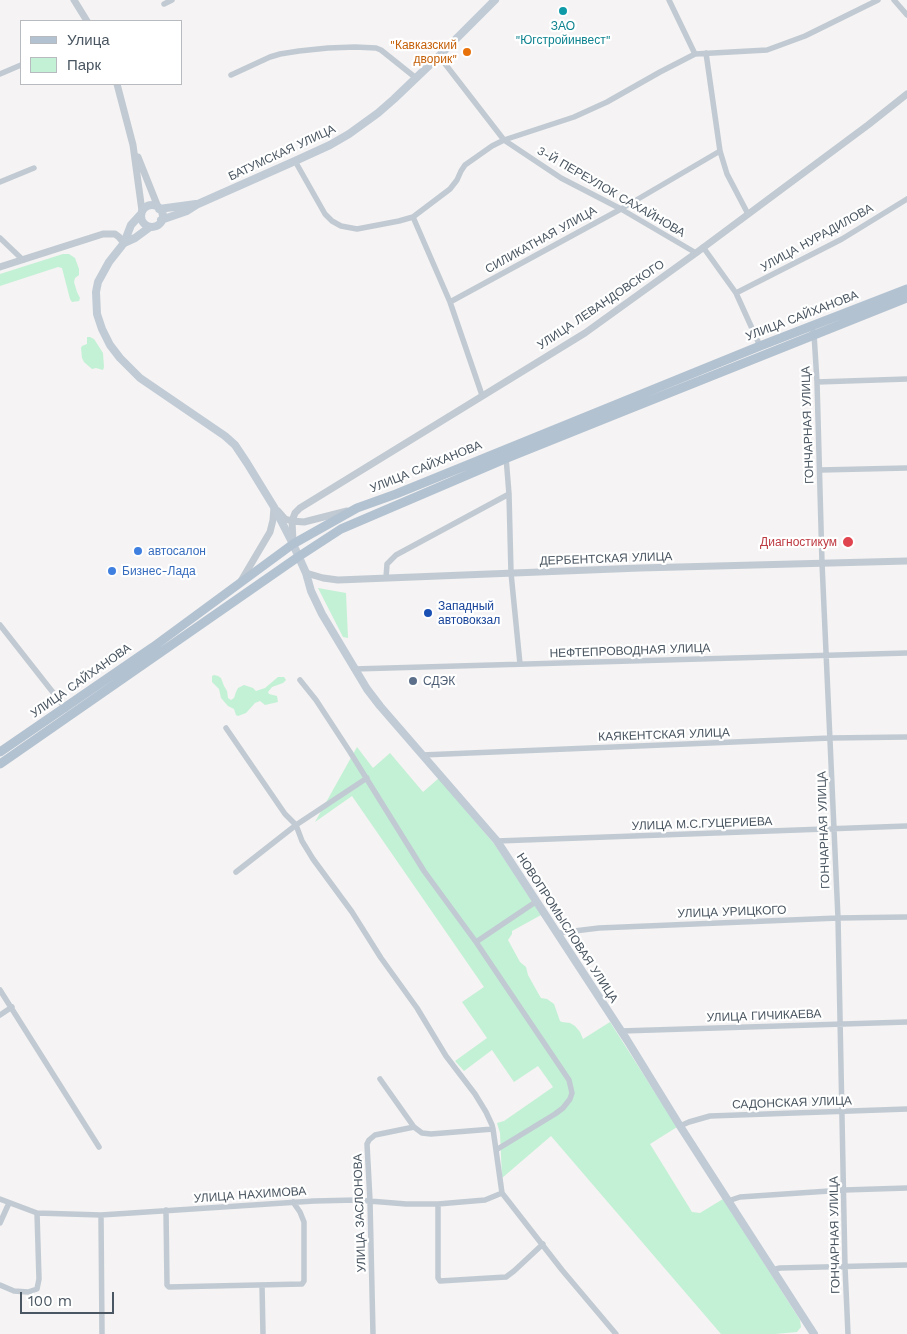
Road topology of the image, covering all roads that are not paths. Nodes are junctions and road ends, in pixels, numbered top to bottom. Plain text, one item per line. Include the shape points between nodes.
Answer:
1 (74, 0) edge
2 (172, 0) edge
3 (494, 0) edge
4 (669, 0) edge
5 (878, 0) edge
6 (894, 0) edge
7 (164, 4) dead end
8 (907, 15) edge
9 (86, 20) edge
10 (706, 53) junction
11 (694, 54) junction
12 (440, 56) junction
13 (20, 65) edge
14 (0, 74) edge
15 (231, 75) dead end
16 (416, 78) junction
17 (117, 85) edge
18 (907, 94) edge
19 (504, 140) junction
20 (133, 145) junction
21 (720, 151) junction
22 (295, 161) junction
23 (34, 168) dead end
24 (0, 182) edge
25 (907, 199) edge
26 (198, 204) junction
27 (158, 208) junction
28 (621, 209) junction
29 (142, 213) junction
30 (748, 214) junction
31 (413, 217) junction
32 (161, 220) junction
33 (150, 227) junction
34 (0, 238) edge
35 (124, 243) junction
36 (703, 247) junction
37 (696, 253) junction
38 (23, 260) junction
39 (0, 268) edge
40 (907, 289) edge
41 (736, 293) junction
42 (907, 298) edge
43 (450, 302) junction
44 (813, 330) junction
45 (760, 346) junction
46 (907, 380) edge
47 (817, 382) junction
48 (482, 395) junction
49 (505, 454) junction
50 (907, 468) edge
51 (820, 470) junction
52 (509, 494) junction
53 (274, 508) junction
54 (358, 508) junction
55 (292, 522) junction
56 (293, 544) junction
57 (298, 556) junction
58 (907, 560) edge
59 (822, 563) junction
60 (306, 573) junction
61 (511, 573) junction
62 (386, 578) junction
63 (238, 584) junction
64 (0, 625) edge
65 (907, 652) edge
66 (827, 656) junction
67 (520, 664) junction
68 (354, 669) junction
69 (300, 680) dead end
70 (68, 711) junction
71 (226, 728) dead end
72 (907, 737) edge
73 (830, 738) junction
74 (0, 752) edge
75 (422, 755) junction
76 (0, 764) edge
77 (367, 778) junction
78 (296, 825) junction
79 (907, 826) edge
80 (834, 830) junction
81 (497, 841) junction
82 (236, 872) dead end
83 (537, 901) junction
84 (907, 917) edge
85 (838, 918) junction
86 (558, 932) junction
87 (476, 942) junction
88 (0, 990) edge
89 (12, 1007) junction
90 (0, 1015) edge
91 (907, 1022) edge
92 (840, 1024) junction
93 (621, 1031) junction
94 (380, 1079) dead end
95 (907, 1109) edge
96 (842, 1111) junction
97 (680, 1126) junction
98 (414, 1127) junction
99 (493, 1129) junction
100 (99, 1147) dead end
101 (496, 1150) junction
102 (907, 1188) edge
103 (844, 1190) junction
104 (502, 1193) junction
105 (0, 1199) edge
106 (370, 1201) junction
107 (728, 1201) junction
108 (292, 1202) junction
109 (9, 1203) junction
110 (438, 1204) junction
111 (166, 1210) junction
112 (37, 1213) junction
113 (101, 1215) junction
114 (0, 1223) edge
115 (543, 1244) junction
116 (907, 1265) edge
117 (845, 1267) junction
118 (772, 1270) junction
119 (262, 1284) junction
120 (0, 1285) edge
121 (102, 1334) edge
122 (263, 1334) edge
123 (373, 1334) edge
124 (616, 1334) edge
125 (814, 1334) edge
126 (848, 1334) edge

1 - 9 street
2 - 7 street
3 - 12 main road, БАТУМСКАЯ УЛИЦА
4 - 11 street
5 - 10 street via 805,36 767,50
6 - 8 street
10 - 11 street
10 - 21 street
11 - 19 street via 574,117
12 - 16 main road, БАТУМСКАЯ УЛИЦА
12 - 19 street, 3-Й ПЕРЕУЛОК САХАЙНОВА
13 - 14 street
15 - 16 street via 280,54 355,47 382,50
16 - 22 main road, БАТУМСКАЯ УЛИЦА via 363,125
17 - 20 street
18 - 30 street, УЛИЦА ЛЕВАНДОВСКОГО
19 - 28 street, 3-Й ПЕРЕУЛОК САХАЙНОВА via 561,178
19 - 31 street via 466,165 450,189
20 - 27 street
20 - 29 street
21 - 28 street, СИЛИКАТНАЯ УЛИЦА
21 - 30 street via 727,174
22 - 26 main road, БАТУМСКАЯ УЛИЦА
22 - 31 street via 325,214 341,226 357,229
23 - 24 street
25 - 41 street, УЛИЦА НУРАДИЛОВА via 842,238
26 - 27 main road
26 - 32 main road
27 - 29 main road via 149,206
27 - 32 main road
28 - 37 street, 3-Й ПЕРЕУЛОК САХАЙНОВА
28 - 43 street, СИЛИКАТНАЯ УЛИЦА
29 - 33 main road via 142,221
29 - 35 main road via 131,225
30 - 36 street, УЛИЦА ЛЕВАНДОВСКОГО
31 - 43 street
32 - 33 main road
33 - 35 main road
34 - 38 street
35 - 38 street via 115,234 103,234
35 - 53 main road, НОВОПРОМЫСЛОВАЯ УЛИЦА via 102,273 96,292 97,314 105,337 140,378 225,436 257,478
36 - 37 street, УЛИЦА ЛЕВАНДОВСКОГО
36 - 41 street
37 - 48 street, УЛИЦА ЛЕВАНДОВСКОГО via 585,333
38 - 39 street
40 - 44 main road, УЛИЦА САЙХАНОВА
41 - 45 street
42 - 44 main road, УЛИЦА САЙХАНОВА
43 - 48 street
44 - 45 main road, УЛИЦА САЙХАНОВА
44 - 47 street, ГОНЧАРНАЯ УЛИЦА
44 - 49 main road, УЛИЦА САЙХАНОВА
45 - 49 main road, УЛИЦА САЙХАНОВА
46 - 47 street
47 - 51 street, ГОНЧАРНАЯ УЛИЦА
48 - 55 street, УЛИЦА ЛЕВАНДОВСКОГО via 300,508
49 - 52 street
49 - 54 main road, УЛИЦА САЙХАНОВА
49 - 57 main road, УЛИЦА САЙХАНОВА via 341,529
50 - 51 street
51 - 59 street, ГОНЧАРНАЯ УЛИЦА
52 - 61 street
52 - 62 street via 396,555 387,564
53 - 55 street
53 - 56 main road, НОВОПРОМЫСЛОВАЯ УЛИЦА
53 - 63 street via 270,532
54 - 55 street
54 - 56 main road, УЛИЦА САЙХАНОВА
55 - 56 street
56 - 57 main road, НОВОПРОМЫСЛОВАЯ УЛИЦА
56 - 63 main road, УЛИЦА САЙХАНОВА
57 - 60 main road, НОВОПРОМЫСЛОВАЯ УЛИЦА
57 - 70 main road, УЛИЦА САЙХАНОВА
58 - 59 street, ДЕРБЕНТСКАЯ УЛИЦА
59 - 61 street, ДЕРБЕНТСКАЯ УЛИЦА
59 - 66 street, ГОНЧАРНАЯ УЛИЦА
60 - 62 street, ДЕРБЕНТСКАЯ УЛИЦА via 338,580
60 - 68 main road, НОВОПРОМЫСЛОВАЯ УЛИЦА via 322,614
61 - 62 street, ДЕРБЕНТСКАЯ УЛИЦА
61 - 67 street
63 - 70 main road, УЛИЦА САЙХАНОВА
64 - 70 street
65 - 66 street, НЕФТЕПРОВОДНАЯ УЛИЦА
66 - 67 street, НЕФТЕПРОВОДНАЯ УЛИЦА
66 - 73 street, ГОНЧАРНАЯ УЛИЦА
67 - 68 street, НЕФТЕПРОВОДНАЯ УЛИЦА
68 - 75 main road, НОВОПРОМЫСЛОВАЯ УЛИЦА via 380,706
69 - 77 street
70 - 74 main road, УЛИЦА САЙХАНОВА
70 - 76 main road
71 - 78 street
72 - 73 street, КАЯКЕНТСКАЯ УЛИЦА
73 - 75 street, КАЯКЕНТСКАЯ УЛИЦА
73 - 80 street, ГОНЧАРНАЯ УЛИЦА
75 - 81 main road, НОВОПРОМЫСЛОВАЯ УЛИЦА
77 - 78 street
77 - 87 street via 424,871
78 - 82 street
78 - 99 street via 313,859 475,1094
79 - 80 street, УЛИЦА М.С.ГУЦЕРИЕВА
80 - 81 street, УЛИЦА М.С.ГУЦЕРИЕВА
80 - 85 street, ГОНЧАРНАЯ УЛИЦА
81 - 83 main road, НОВОПРОМЫСЛОВАЯ УЛИЦА
83 - 86 main road, НОВОПРОМЫСЛОВАЯ УЛИЦА
83 - 87 street
84 - 85 street, УЛИЦА УРИЦКОГО
85 - 86 street, УЛИЦА УРИЦКОГО
85 - 92 street, ГОНЧАРНАЯ УЛИЦА
86 - 93 main road, НОВОПРОМЫСЛОВАЯ УЛИЦА
87 - 101 street via 567,1076 572,1093 555,1114
88 - 89 street
89 - 90 street
89 - 100 street
91 - 92 street, УЛИЦА ГИЧИКАЕВА
92 - 93 street, УЛИЦА ГИЧИКАЕВА
92 - 96 street, ГОНЧАРНАЯ УЛИЦА
93 - 97 main road, НОВОПРОМЫСЛОВАЯ УЛИЦА
94 - 98 street
95 - 96 street, САДОНСКАЯ УЛИЦА
96 - 97 street, САДОНСКАЯ УЛИЦА via 710,1116
96 - 103 street, ГОНЧАРНАЯ УЛИЦА
97 - 107 main road, НОВОПРОМЫСЛОВАЯ УЛИЦА
98 - 99 street via 431,1134
98 - 106 street, УЛИЦА ЗАСЛОНОВА via 375,1134 369,1140
99 - 101 street
101 - 104 street
102 - 103 street
103 - 107 street via 740,1197
103 - 117 street, ГОНЧАРНАЯ УЛИЦА
104 - 110 street, УЛИЦА НАХИМОВА via 485,1200
104 - 115 street
105 - 109 street, УЛИЦА НАХИМОВА
106 - 108 street, УЛИЦА НАХИМОВА
106 - 110 street, УЛИЦА НАХИМОВА
106 - 123 street, УЛИЦА ЗАСЛОНОВА
107 - 118 main road, НОВОПРОМЫСЛОВАЯ УЛИЦА
108 - 111 street, УЛИЦА НАХИМОВА
108 - 119 street via 304,1222 304,1282
109 - 112 street, УЛИЦА НАХИМОВА
109 - 114 street
110 - 115 street via 440,1281 506,1277
111 - 113 street, УЛИЦА НАХИМОВА
111 - 119 street via 169,1287
112 - 113 street, УЛИЦА НАХИМОВА
112 - 120 street via 37,1289 14,1292
113 - 121 street
115 - 124 street
116 - 117 street
117 - 118 street
117 - 126 street, ГОНЧАРНАЯ УЛИЦА
118 - 125 main road, НОВОПРОМЫСЛОВАЯ УЛИЦА
119 - 122 street

